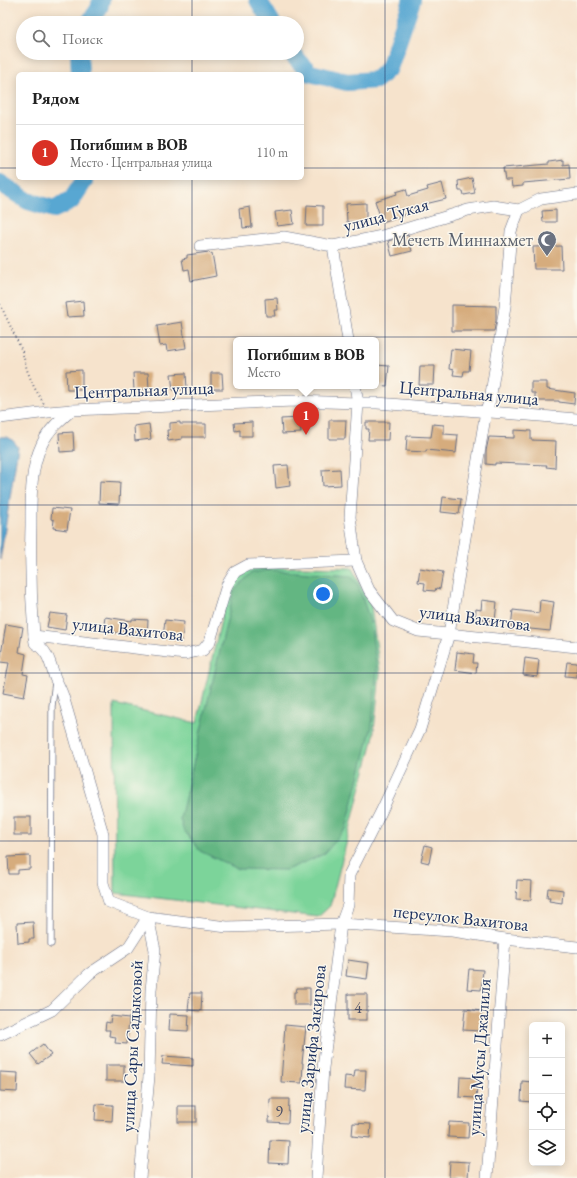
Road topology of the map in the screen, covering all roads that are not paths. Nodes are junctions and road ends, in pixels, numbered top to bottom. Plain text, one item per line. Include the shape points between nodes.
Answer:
1 (577, 194) edge
2 (519, 210) junction
3 (200, 246) dead end
4 (333, 246) junction
5 (348, 337) edge
6 (356, 389) edge
7 (358, 403) junction
8 (72, 410) junction
9 (486, 411) junction
10 (48, 412) junction
11 (0, 418) edge
12 (577, 419) edge
13 (50, 430) junction
14 (356, 561) junction
15 (448, 634) junction
16 (34, 636) junction
17 (577, 647) edge
18 (55, 678) junction
19 (148, 917) junction
20 (342, 924) junction
21 (505, 939) junction
22 (51, 944) dead end
23 (577, 947) edge
24 (0, 1035) edge
25 (140, 1178) edge
26 (316, 1178) edge
27 (487, 1178) edge

1 - 2 street via 541,199
2 - 4 street, улица Тукая via 493,206 468,210 382,236
2 - 9 street, улица Зарифа Закирова via 511,231 505,307
3 - 4 street, улица Тукая via 284,237
4 - 5 street
6 - 7 street, улица Вахитова
7 - 8 street, Центральная улица via 295,401
7 - 9 street, Центральная улица
7 - 14 street, улица Вахитова via 350,517
8 - 10 street, Центральная улица
8 - 13 street
9 - 12 street, Центральная улица
9 - 15 street, улица Зарифа Закирова
10 - 11 street, Центральная улица
10 - 13 street
13 - 16 street via 34,468 32,488 30,567
14 - 15 street, улица Вахитова via 369,590 394,621 418,631
14 - 16 street, улица Вахитова via 248,565 235,572 227,585 210,641 203,650 185,654
15 - 17 street, улица Вахитова
15 - 20 street, улица Зарифа Закирова via 420,729 349,875 348,905
16 - 18 street via 35,643 42,647 49,658
18 - 19 street, переулок Вахитова via 63,696 103,834 103,883 109,902
18 - 22 lane via 52,706
19 - 20 street, переулок Вахитова via 227,927
19 - 24 street via 128,948 89,974 52,1010
19 - 25 street, улица Сары Садыковой via 155,950 151,990 149,1076
20 - 21 street, переулок Вахитова via 452,931
20 - 26 street, улица Зарифа Закирова via 323,1068
21 - 23 street, переулок Вахитова
21 - 27 street, улица Мусы Джалиля

